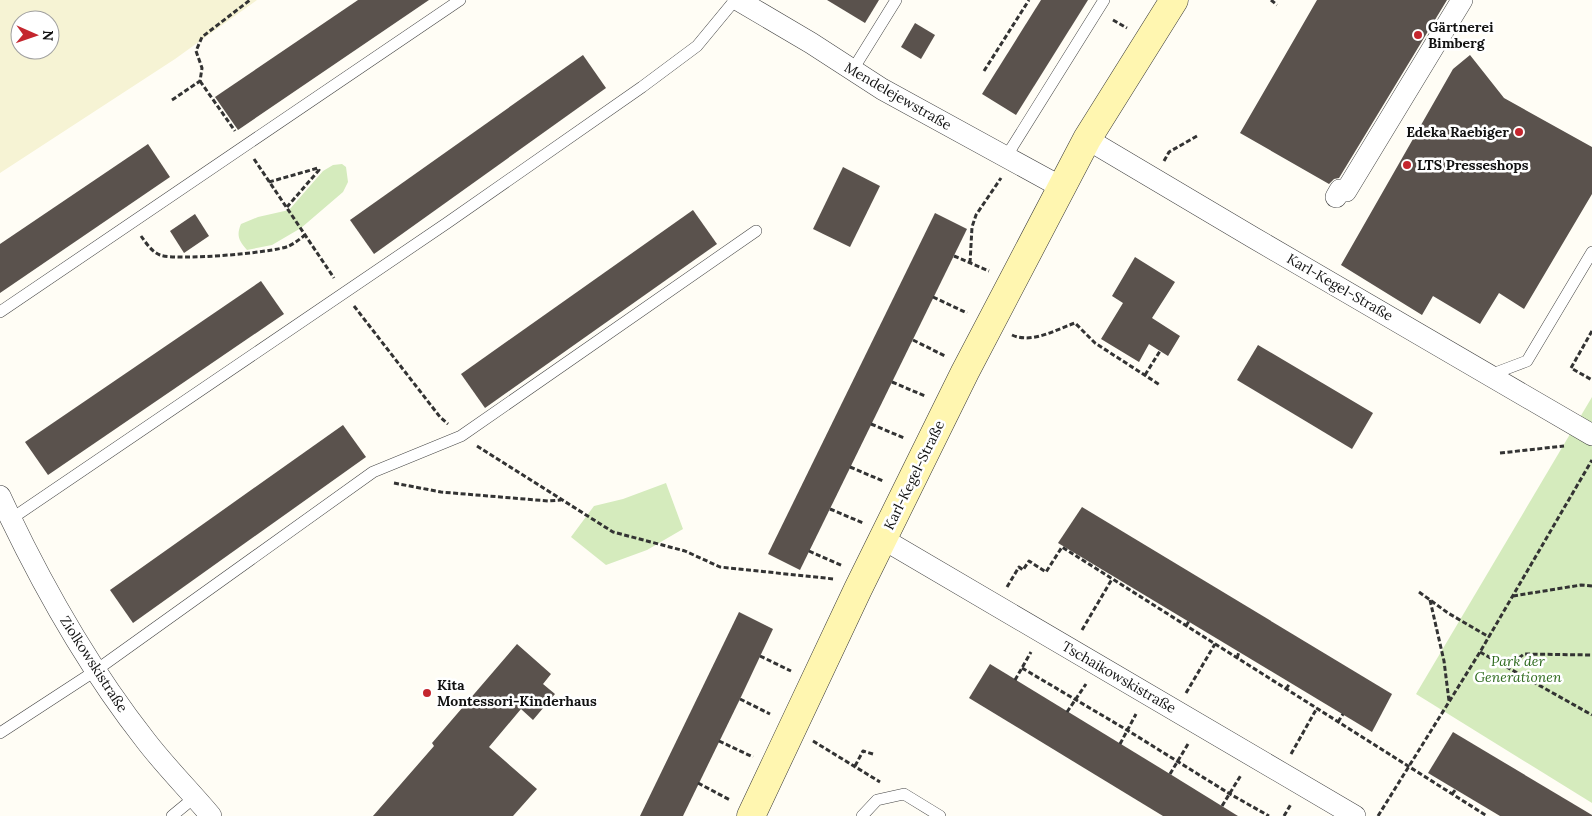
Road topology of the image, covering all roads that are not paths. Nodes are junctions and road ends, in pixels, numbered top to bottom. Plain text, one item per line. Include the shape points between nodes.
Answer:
1 (460, 0) edge
2 (736, 0) edge
3 (896, 0) edge
4 (1104, 0) edge
5 (1174, 0) edge
6 (1462, 0) edge
7 (852, 70) junction
8 (1088, 139) junction
9 (1010, 159) junction
10 (1062, 186) junction
11 (1336, 197) dead end
12 (756, 231) dead end
13 (1592, 252) edge
14 (0, 312) edge
15 (1490, 375) junction
16 (1592, 435) edge
17 (0, 496) edge
18 (11, 519) junction
19 (874, 531) junction
20 (95, 670) junction
21 (0, 733) edge
22 (195, 797) junction
23 (742, 808) edge
24 (172, 816) edge
25 (211, 816) edge
26 (862, 816) edge
27 (940, 816) edge
28 (1355, 816) edge

1 - 14 lane
2 - 7 street, Mendelejewstraße
2 - 18 lane via 697,46 601,115
3 - 7 lane
4 - 9 lane
5 - 8 street, Karl-Kegel-Straße
6 - 11 street via 1346,191 1340,190
7 - 9 street, Mendelejewstraße via 882,90
8 - 10 street, Karl-Kegel-Straße
8 - 15 street, Karl-Kegel-Straße
9 - 10 street, Mendelejewstraße
10 - 19 street, Karl-Kegel-Straße via 964,372
12 - 20 lane via 461,436 367,477
13 - 15 lane via 1527,361
15 - 16 street, Karl-Kegel-Straße
17 - 18 street, Ziolkowskistraße
18 - 20 street, Ziolkowskistraße via 46,588
19 - 23 street, Karl-Kegel-Straße via 858,589
19 - 28 street, Tschaikowskistraße
20 - 21 lane
20 - 22 street, Ziolkowskistraße via 146,742
22 - 24 lane
22 - 25 street, Ziolkowskistraße
26 - 27 lane via 877,800 904,794

